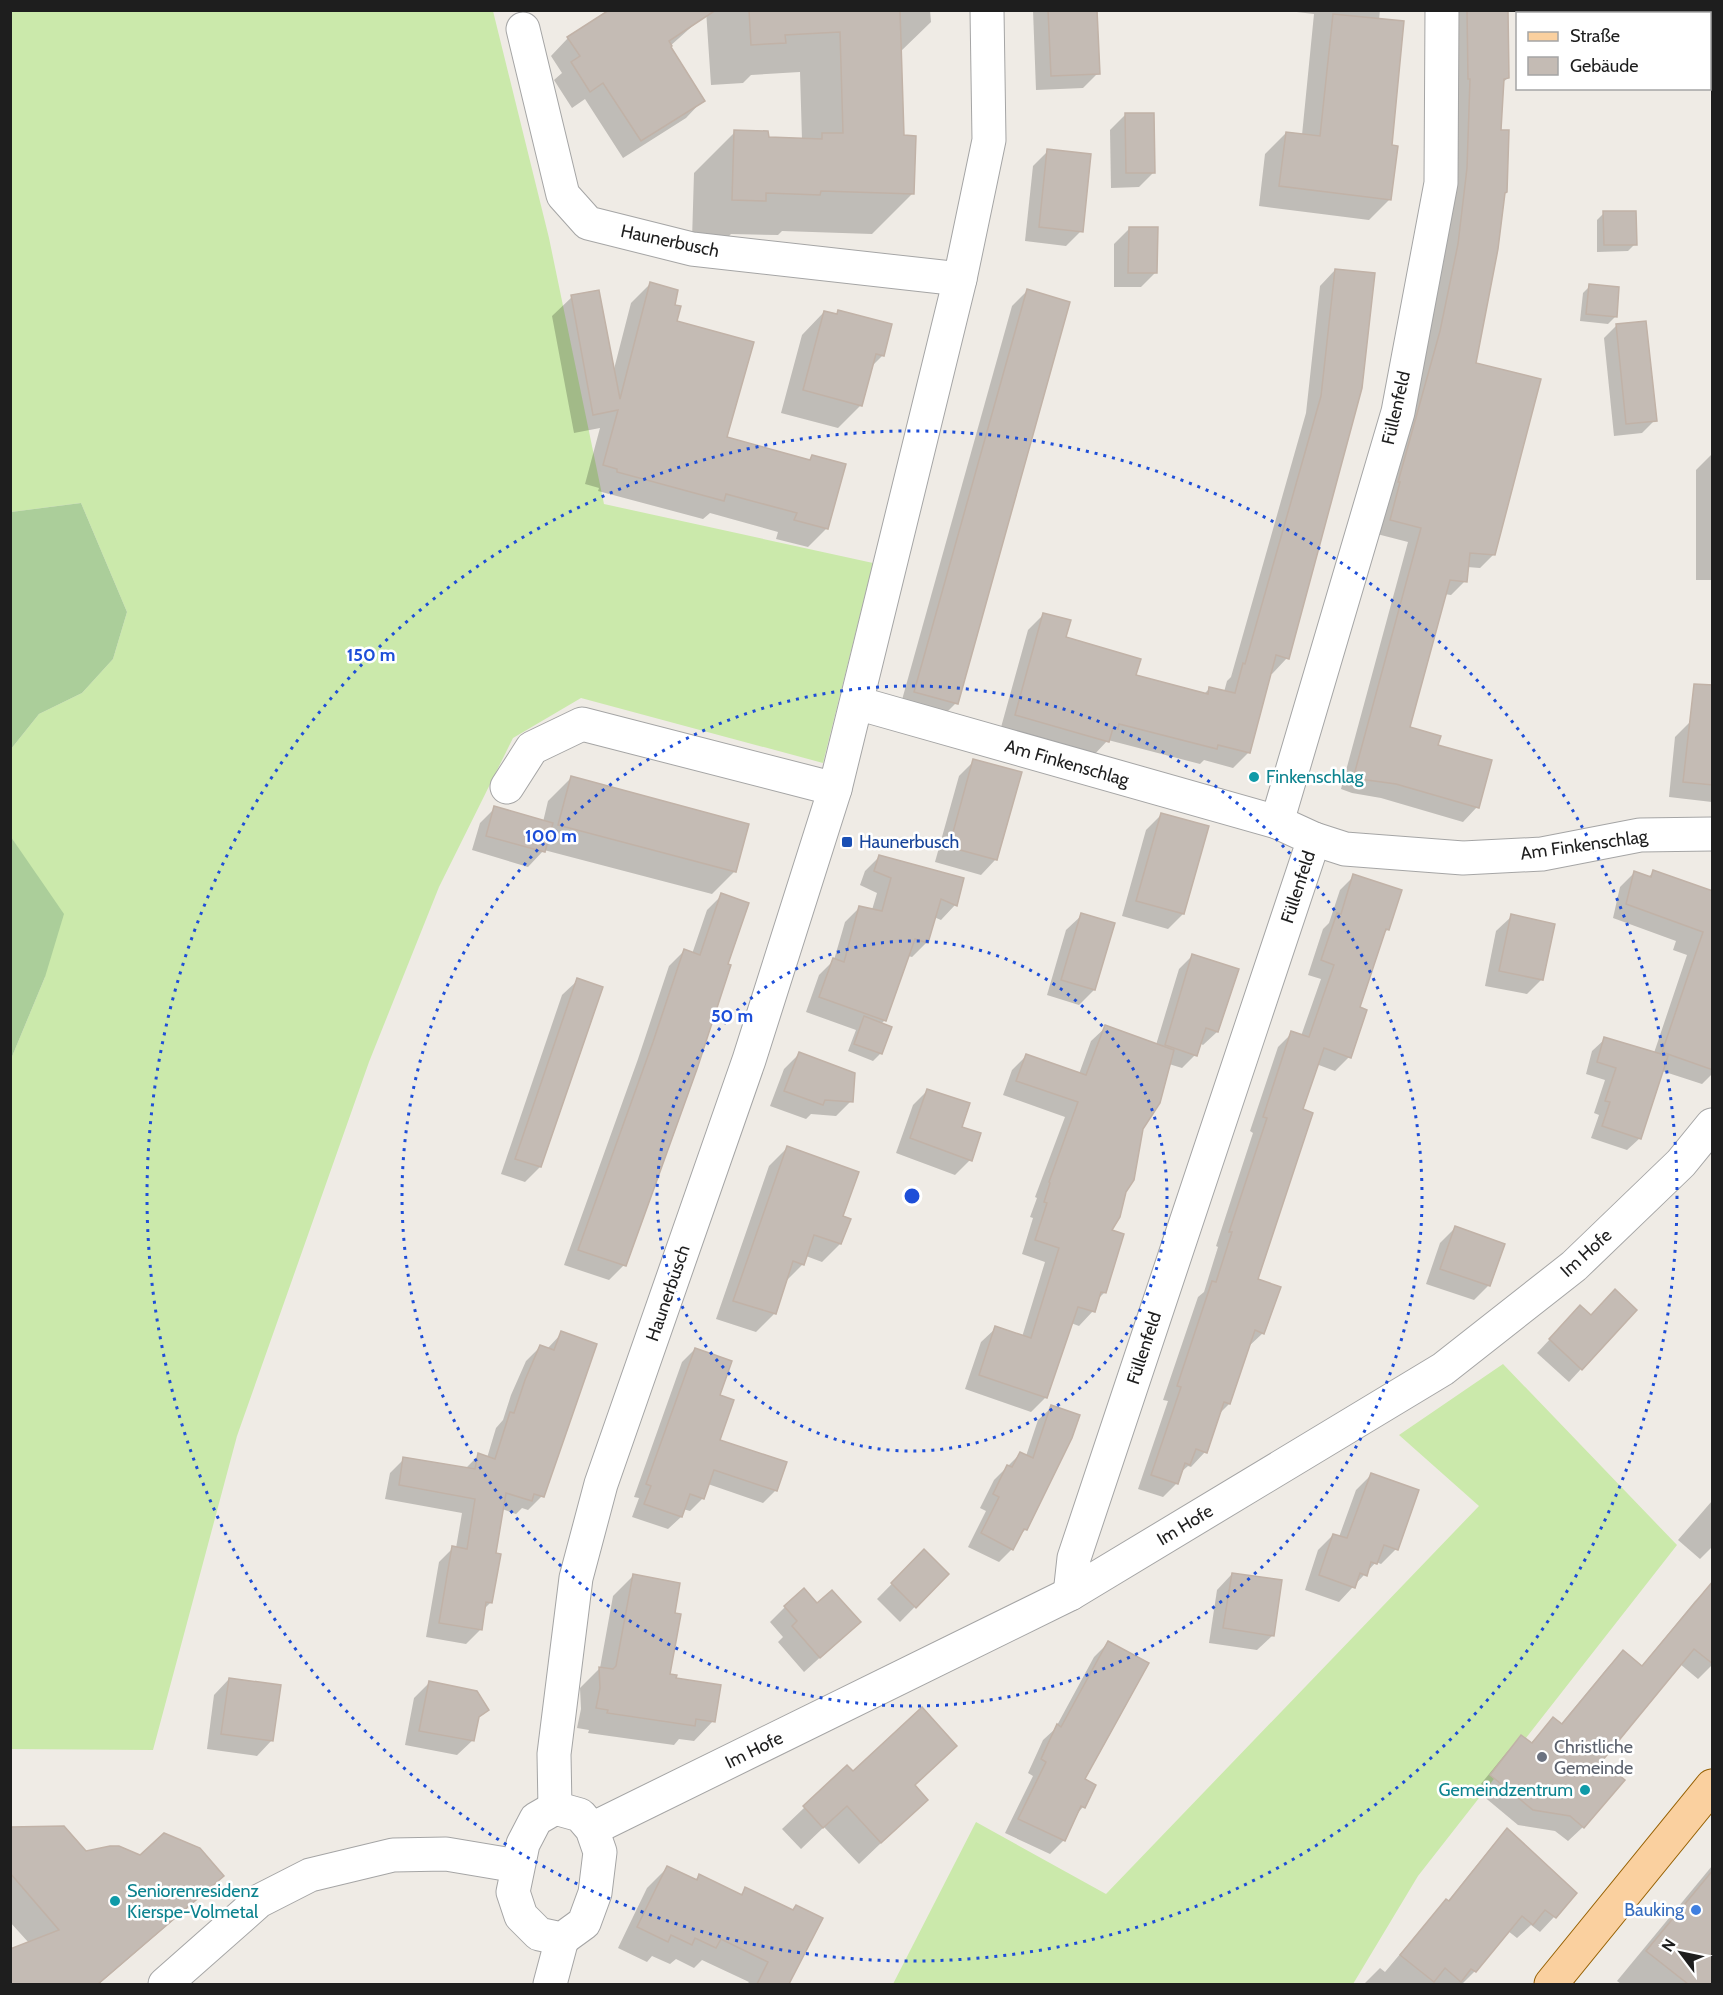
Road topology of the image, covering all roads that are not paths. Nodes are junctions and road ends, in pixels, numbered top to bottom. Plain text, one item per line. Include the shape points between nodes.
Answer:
1 (987, 10) edge
2 (1442, 10) edge
3 (523, 29) dead end
4 (960, 279) junction
5 (857, 703) junction
6 (507, 787) dead end
7 (835, 789) junction
8 (1277, 822) junction
9 (1713, 834) edge
10 (1314, 839) junction
11 (1713, 1125) edge
12 (1070, 1594) junction
13 (1713, 1786) edge
14 (555, 1808) junction
15 (592, 1829) junction
16 (517, 1866) junction
17 (562, 1939) junction
18 (165, 1984) edge
19 (550, 1984) edge
20 (1551, 1984) edge

1 - 4 street, Haunerbusch via 989,140
2 - 8 street, Füllenfeld via 1441,183 1398,412
3 - 4 street, Haunerbusch via 563,195 588,223 692,249
4 - 5 street, Haunerbusch
5 - 7 street, Haunerbusch
5 - 8 street, Am Finkenschlag
6 - 7 street via 532,748 582,724
7 - 14 street, Haunerbusch via 749,1060 601,1484 576,1578 554,1754
8 - 10 street, Füllenfeld
9 - 10 street, Am Finkenschlag via 1640,835 1542,854 1463,858 1345,849
10 - 12 street, Füllenfeld via 1074,1558
11 - 12 street, Im Hofe via 1682,1163 1574,1266 1443,1369
12 - 15 street, Im Hofe
13 - 20 main road
14 - 15 street via 580,1815
14 - 16 street via 536,1820
15 - 17 street via 600,1852 595,1893 584,1923
16 - 17 street via 513,1892 521,1916 539,1934
16 - 18 street via 446,1854 393,1855 310,1875 259,1901
17 - 19 street

